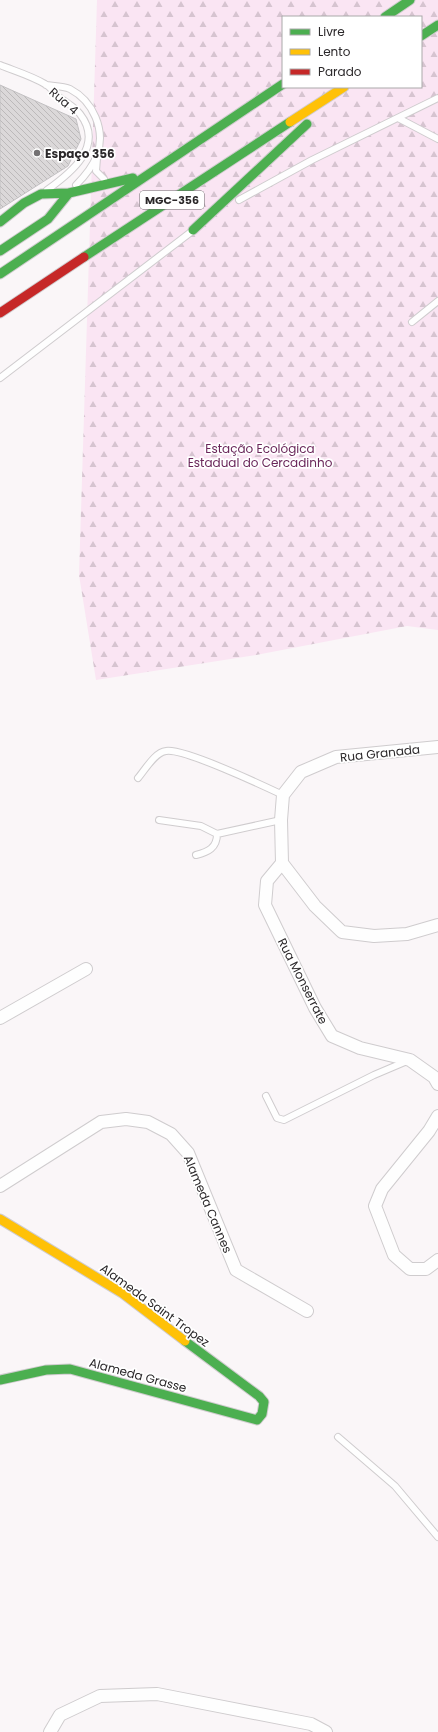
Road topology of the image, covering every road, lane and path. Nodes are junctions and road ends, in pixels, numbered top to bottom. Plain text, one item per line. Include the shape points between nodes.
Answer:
1 (410, 0) edge
2 (386, 16) edge
3 (438, 25) edge
4 (422, 35) edge
5 (0, 65) edge
6 (46, 85) junction
7 (282, 85) edge
8 (343, 88) edge
9 (344, 88) edge
10 (438, 98) edge
11 (398, 118) junction
12 (438, 139) edge
13 (97, 155) junction
14 (145, 175) junction
15 (115, 182) junction
16 (69, 192) junction
17 (41, 194) junction
18 (232, 204) dead end
19 (226, 208) dead end
20 (1, 221) edge
21 (193, 230) junction
22 (16, 241) junction
23 (0, 251) edge
24 (0, 274) edge
25 (438, 301) edge
26 (0, 313) edge
27 (412, 322) dead end
28 (0, 378) edge
29 (438, 747) edge
30 (138, 778) dead end
31 (283, 795) junction
32 (159, 820) dead end
33 (282, 820) junction
34 (217, 834) junction
35 (196, 855) dead end
36 (282, 863) junction
37 (438, 925) edge
38 (86, 969) dead end
39 (0, 1018) edge
40 (410, 1060) junction
41 (438, 1084) edge
42 (266, 1096) dead end
43 (438, 1116) edge
44 (0, 1186) edge
45 (0, 1219) edge
46 (438, 1260) edge
47 (307, 1311) dead end
48 (0, 1380) edge
49 (263, 1409) joint
50 (338, 1437) dead end
51 (438, 1537) edge
52 (50, 1732) edge
53 (326, 1732) edge

1 - 2 main road
3 - 4 main road
5 - 6 lane, Rua 4
6 - 13 lane via 69,88 89,105 100,131
6 - 17 lane, Rua 4 via 80,113 88,130 88,140 82,159
7 - 14 main road, MGC-356
8 - 26 main road, MGC-356
9 - 21 main road
10 - 11 lane
11 - 12 lane
11 - 18 lane via 312,160
13 - 15 lane via 96,171 99,176
13 - 16 lane via 83,178
14 - 15 main road
14 - 24 main road, MGC-356
15 - 16 main road
16 - 17 main road
16 - 22 main road via 48,219
17 - 20 main road via 24,203
19 - 21 lane
20 - 22 main road via 9,220 16,224 20,236
21 - 28 lane
22 - 23 main road
25 - 27 lane
29 - 31 street, Rua Granada via 336,757 301,772
30 - 31 lane via 157,756 165,751 174,751 218,766
31 - 33 street
32 - 34 lane via 202,826
33 - 34 lane
33 - 36 street
34 - 35 lane via 217,842 213,847 206,853
36 - 37 street via 315,906 342,932 406,934
36 - 40 street, Rua Monserrate via 267,881 265,905 315,1008 332,1036 360,1048
38 - 39 street
40 - 41 street, Rua Monserrate via 434,1077
40 - 42 lane via 284,1120 277,1118
43 - 46 street via 382,1189 375,1206 394,1255 410,1269 426,1269
44 - 47 street, Alameda Cannes via 101,1122 126,1119 148,1122 171,1134 188,1153 236,1270
45 - 49 main road, Alameda Saint Tropez via 122,1293 260,1396 264,1402
48 - 49 main road, Alameda Grasse via 46,1370 70,1369 252,1419 257,1420
50 - 51 lane via 395,1486
52 - 53 street via 60,1715 100,1696 157,1694 311,1724

